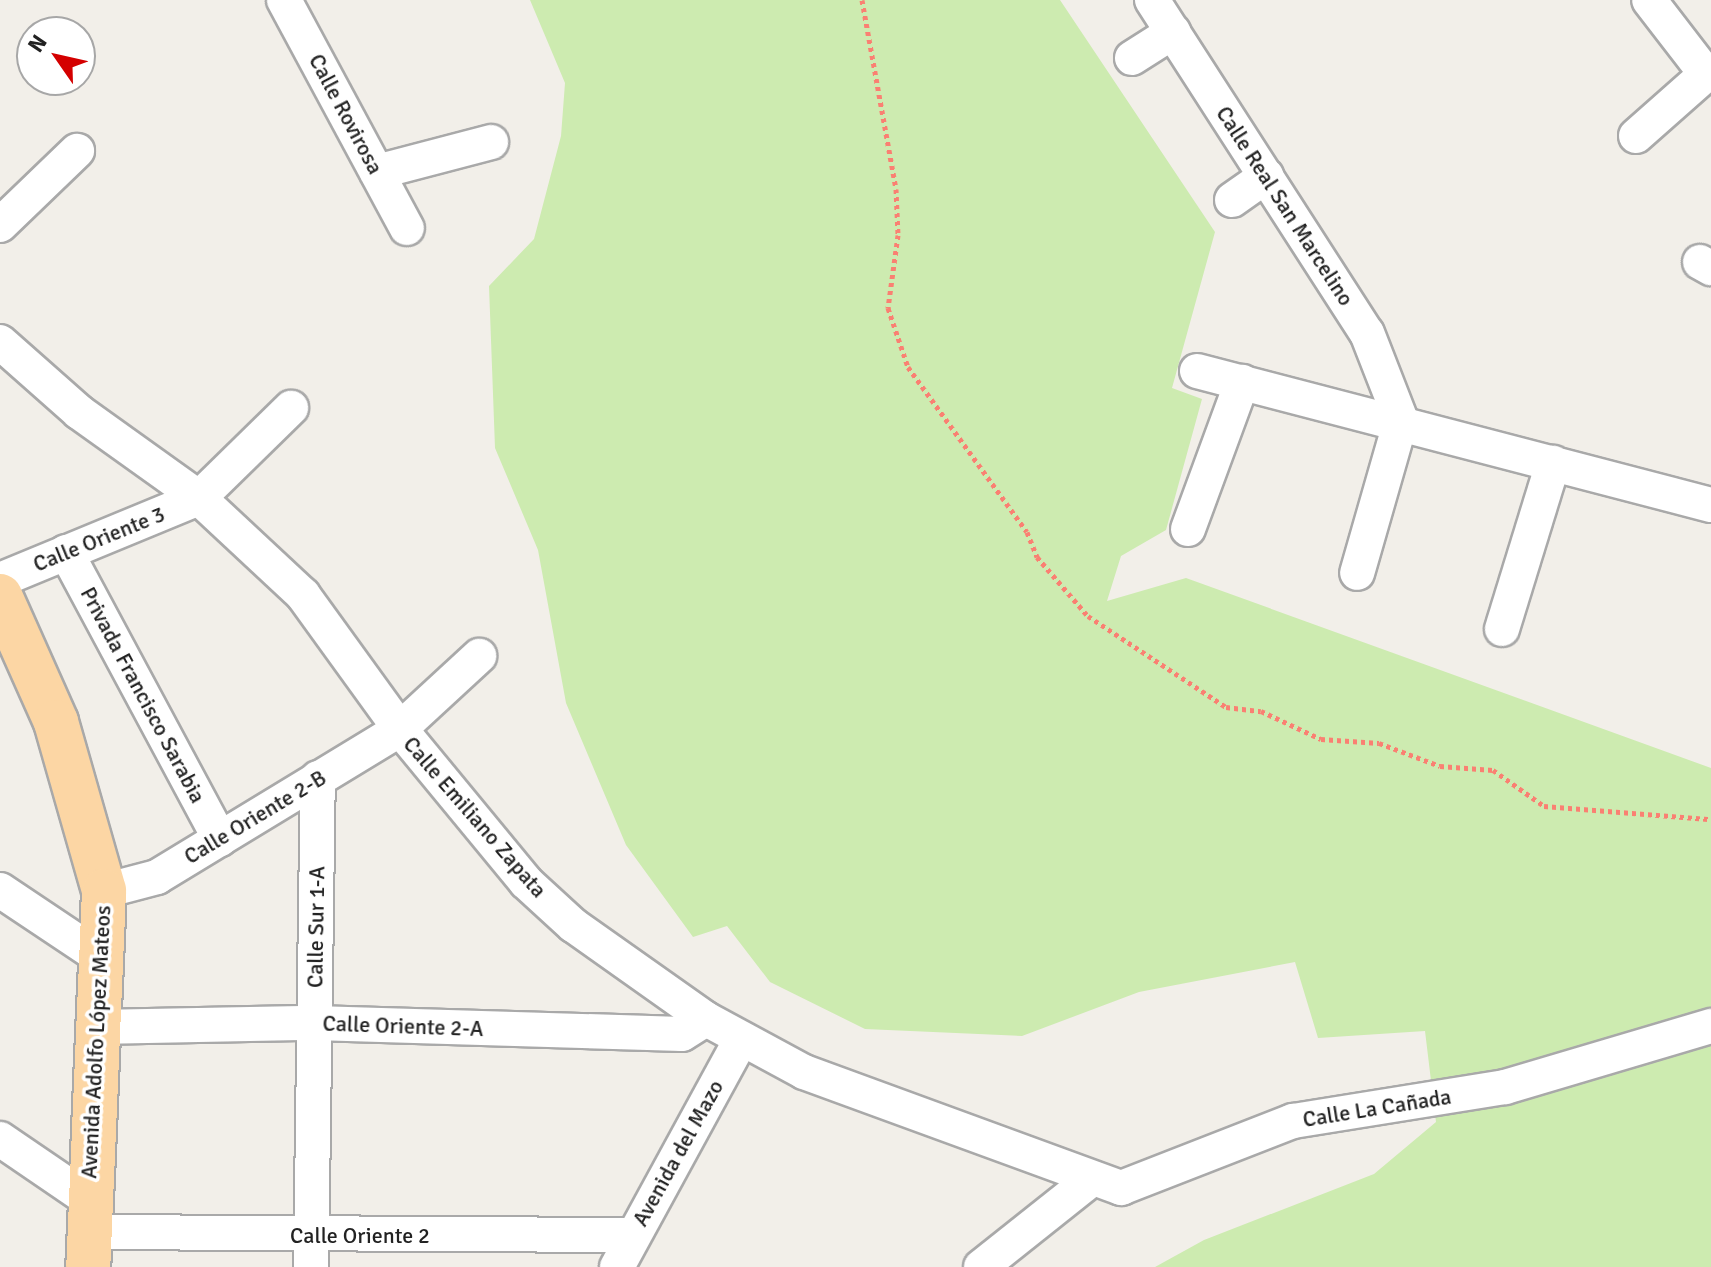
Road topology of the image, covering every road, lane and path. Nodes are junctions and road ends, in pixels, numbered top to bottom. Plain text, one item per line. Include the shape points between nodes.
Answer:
1 (284, 0) edge
2 (1152, 0) edge
3 (1649, 0) edge
4 (1173, 32) junction
5 (1132, 58) dead end
6 (1636, 136) dead end
7 (491, 142) dead end
8 (77, 151) dead end
9 (377, 172) junction
10 (1266, 176) junction
11 (1232, 200) dead end
12 (0, 225) edge
13 (407, 228) dead end
14 (0, 342) edge
15 (1197, 371) dead end
16 (1242, 382) junction
17 (291, 408) dead end
18 (1401, 420) junction
19 (1553, 463) junction
20 (199, 498) junction
21 (1711, 505) edge
22 (1188, 529) dead end
23 (66, 552) junction
24 (1357, 573) dead end
25 (0, 580) edge
26 (0, 596) edge
27 (1502, 629) dead end
28 (479, 656) dead end
29 (400, 729) junction
30 (318, 778) junction
31 (220, 839) junction
32 (0, 890) edge
33 (104, 891) junction
34 (103, 959) junction
35 (706, 1019) junction
36 (314, 1023) junction
37 (1711, 1026) edge
38 (96, 1027) junction
39 (741, 1040) junction
40 (0, 1139) edge
41 (1089, 1181) junction
42 (88, 1233) edge
43 (632, 1235) junction
44 (312, 1252) edge
45 (617, 1267) edge
46 (981, 1267) edge

1 - 9 street, Calle Rovirosa
2 - 4 street, Calle Real San Marcelino
3 - 6 street via 1706,74
4 - 5 street
4 - 10 street, Calle Real San Marcelino
7 - 9 street
8 - 12 street
9 - 13 street, Calle Rovirosa
10 - 11 street
10 - 18 street, Calle Real San Marcelino via 1367,333
14 - 20 street, Calle Emiliano Zapata via 79,412
15 - 16 street
16 - 18 street
16 - 22 street
17 - 20 street
18 - 19 street
18 - 24 street
19 - 21 street
19 - 27 street
20 - 23 street, Calle Oriente 3
20 - 29 street, Calle Emiliano Zapata via 303,595
23 - 25 street, Calle Oriente 3
23 - 31 street, Privada Francisco Sarabia
26 - 33 main road, Avenida Adolfo López Mateos via 56,722
28 - 29 street, Calle Oriente 2-B
29 - 30 street, Calle Oriente 2-B
29 - 35 street, Calle Emiliano Zapata via 526,882 573,925
30 - 31 street, Calle Oriente 2-B
30 - 36 street, Calle Sur 1-A
31 - 33 street, Calle Oriente 2-B via 157,877
32 - 34 street
33 - 34 main road, Avenida Adolfo López Mateos
34 - 38 main road, Avenida Adolfo López Mateos
35 - 36 street, Calle Oriente 2-A via 682,1034
35 - 39 street, Calle Emiliano Zapata
36 - 38 street, Calle Oriente 2-A
36 - 44 street, Calle Sur 1-A
37 - 41 street, Calle La Cañada via 1505,1087 1293,1121 1121,1188
38 - 42 main road, Avenida Adolfo López Mateos
39 - 41 street, Calle Emiliano Zapata via 804,1072
39 - 43 street, Avenida del Mazo
40 - 42 street
41 - 46 street
42 - 44 street, Calle Oriente 2
43 - 44 street, Calle Oriente 2
43 - 45 street, Avenida del Mazo

